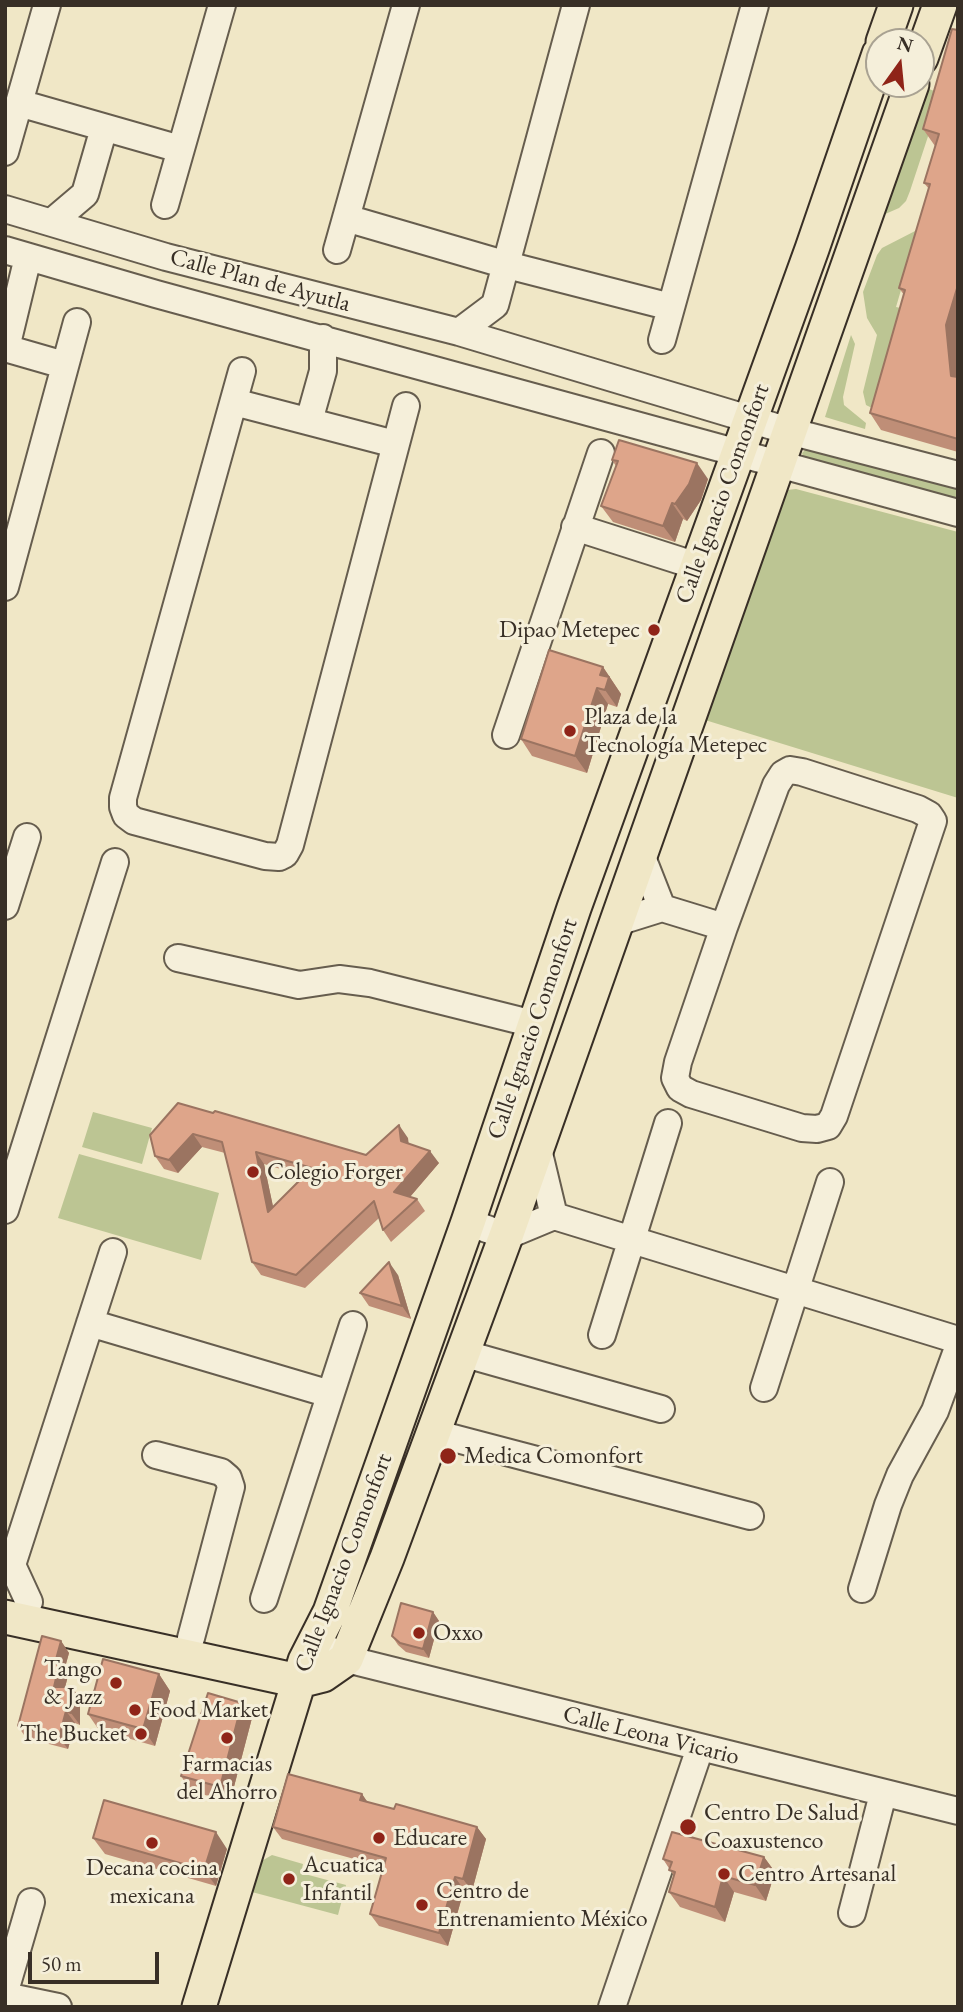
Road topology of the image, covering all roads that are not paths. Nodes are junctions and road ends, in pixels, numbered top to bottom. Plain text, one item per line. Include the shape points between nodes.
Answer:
1 (47, 5) edge
2 (222, 5) edge
3 (406, 5) edge
4 (576, 5) edge
5 (755, 5) edge
6 (896, 5) edge
7 (940, 5) edge
8 (888, 28) edge
9 (932, 28) edge
10 (865, 95) edge
11 (907, 98) edge
12 (19, 103) junction
13 (104, 128) junction
14 (180, 149) junction
15 (5, 152) edge
16 (85, 194) junction
17 (165, 205) dead end
18 (5, 209) edge
19 (346, 219) junction
20 (52, 222) junction
21 (96, 235) junction
22 (337, 250) dead end
23 (16, 254) edge
24 (166, 257) junction
25 (507, 265) junction
26 (205, 267) junction
27 (156, 294) junction
28 (194, 304) junction
29 (495, 305) junction
30 (671, 307) junction
31 (77, 321) dead end
32 (459, 332) junction
33 (323, 338) junction
34 (662, 340) dead end
35 (6, 348) edge
36 (356, 349) junction
37 (515, 349) junction
38 (64, 365) junction
39 (579, 367) junction
40 (242, 371) dead end
41 (330, 372) junction
42 (506, 390) junction
43 (234, 402) junction
44 (406, 406) dead end
45 (569, 408) junction
46 (750, 419) junction
47 (316, 423) junction
48 (789, 431) junction
49 (395, 444) junction
50 (601, 453) dead end
51 (738, 454) junction
52 (779, 465) junction
53 (958, 475) edge
54 (958, 513) edge
55 (575, 527) junction
56 (697, 566) junction
57 (5, 587) edge
58 (506, 735) dead end
59 (27, 837) dead end
60 (640, 852) junction
61 (115, 862) dead end
62 (5, 906) edge
63 (662, 908) junction
64 (614, 923) junction
65 (724, 927) junction
66 (178, 958) dead end
67 (534, 1024) junction
68 (668, 1123) dead end
69 (537, 1145) junction
70 (830, 1182) dead end
71 (5, 1210) edge
72 (554, 1216) junction
73 (468, 1222) junction
74 (506, 1236) junction
75 (631, 1240) junction
76 (113, 1252) dead end
77 (795, 1290) junction
78 (90, 1322) junction
79 (353, 1325) dead end
80 (602, 1335) dead end
81 (958, 1340) edge
82 (958, 1348) edge
83 (462, 1353) junction
84 (764, 1388) dead end
85 (330, 1394) junction
86 (661, 1409) dead end
87 (434, 1433) junction
88 (156, 1455) dead end
89 (750, 1516) dead end
90 (862, 1589) dead end
91 (11, 1590) edge
92 (264, 1599) dead end
93 (70, 1621) junction
94 (191, 1638) junction
95 (314, 1641) junction
96 (346, 1659) junction
97 (299, 1681) junction
98 (700, 1748) junction
99 (883, 1794) junction
100 (958, 1811) edge
101 (31, 1902) dead end
102 (852, 1913) dead end
103 (5, 1991) edge
104 (5, 1996) edge
105 (58, 2007) edge
106 (199, 2007) edge
107 (612, 2007) edge

1 - 12 street
2 - 14 street
3 - 19 street
4 - 25 street
5 - 30 street
6 - 8 main road
7 - 9 main road
10 - 46 main road, Calle Ignacio Comonfort
11 - 48 main road, Calle Ignacio Comonfort
12 - 13 street
12 - 15 street
13 - 14 street
13 - 16 street
14 - 17 street
16 - 20 street
16 - 21 street
18 - 20 street, Calle Plan de Ayutla
19 - 22 street
19 - 25 street
20 - 21 street, Calle Plan de Ayutla
21 - 24 street, Calle Plan de Ayutla
23 - 27 street, Calle Plan de Ayutla
23 - 35 street
24 - 26 street, Calle Plan de Ayutla
24 - 27 street, Calle Plan de Ayutla
25 - 29 street
25 - 30 street
26 - 28 street, Calle Plan de Ayutla
26 - 32 street, Calle Plan de Ayutla
27 - 28 street, Calle Plan de Ayutla
28 - 33 street, Calle Plan de Ayutla
29 - 32 street
29 - 37 street
30 - 34 street
31 - 38 street
32 - 37 street, Calle Plan de Ayutla
33 - 36 street, Calle Plan de Ayutla
33 - 41 street
35 - 38 street
36 - 41 street
36 - 42 street, Calle Plan de Ayutla
37 - 39 street, Calle Plan de Ayutla
37 - 42 street
38 - 57 street
39 - 45 street
39 - 46 street, Calle Plan de Ayutla
40 - 43 street
41 - 47 street
42 - 45 street, Calle Plan de Ayutla
43 - 47 street
43 - 49 street via 123,798 126,816 134,821 265,856 279,857 290,845
44 - 49 street
45 - 51 street, Calle Plan de Ayutla
46 - 48 street, Calle Plan de Ayutla
46 - 51 main road, Calle Ignacio Comonfort
47 - 49 street
48 - 52 main road, Calle Ignacio Comonfort
48 - 53 street, Calle Plan de Ayutla
50 - 55 street
51 - 52 street, Calle Plan de Ayutla
51 - 56 main road, Calle Ignacio Comonfort
52 - 54 street, Calle Plan de Ayutla
52 - 60 main road, Calle Ignacio Comonfort
55 - 56 street
55 - 58 street
56 - 67 main road, Calle Ignacio Comonfort
59 - 62 street
60 - 63 street
60 - 64 main road, Calle Ignacio Comonfort
61 - 71 street
63 - 64 street
63 - 65 street
64 - 69 main road, Calle Ignacio Comonfort
65 - 65 street via 776,785 790,770 918,809 933,821 828,1126 802,1128 680,1088 675,1078 678,1062
66 - 67 street via 299,985 339,979 370,983
67 - 73 main road, Calle Ignacio Comonfort
68 - 75 street
69 - 72 street
69 - 74 main road, Calle Ignacio Comonfort
70 - 77 street
72 - 74 street
72 - 75 street
73 - 74 street
73 - 95 main road, Calle Ignacio Comonfort via 330,1612
74 - 83 main road, Calle Ignacio Comonfort
75 - 77 street
75 - 80 street
76 - 78 street
77 - 81 street
77 - 84 street
78 - 85 street
78 - 91 street
79 - 85 street
82 - 90 street via 935,1411 888,1505
83 - 86 street
83 - 87 main road, Calle Ignacio Comonfort
85 - 92 street
87 - 89 street
87 - 96 main road, Calle Ignacio Comonfort
88 - 94 street via 221,1472 230,1487
91 - 93 main road
93 - 94 main road
93 - 97 main road
94 - 95 main road via 259,1653 281,1652
95 - 96 street, Calle Leona Vicario
95 - 97 main road, Calle Ignacio Comonfort
96 - 97 main road via 323,1675
96 - 98 street, Calle Leona Vicario
97 - 106 main road, Calle Ignacio Comonfort
98 - 99 street, Calle Leona Vicario
98 - 107 street
99 - 100 street, Calle Leona Vicario
99 - 102 street
101 - 103 street
104 - 105 street

